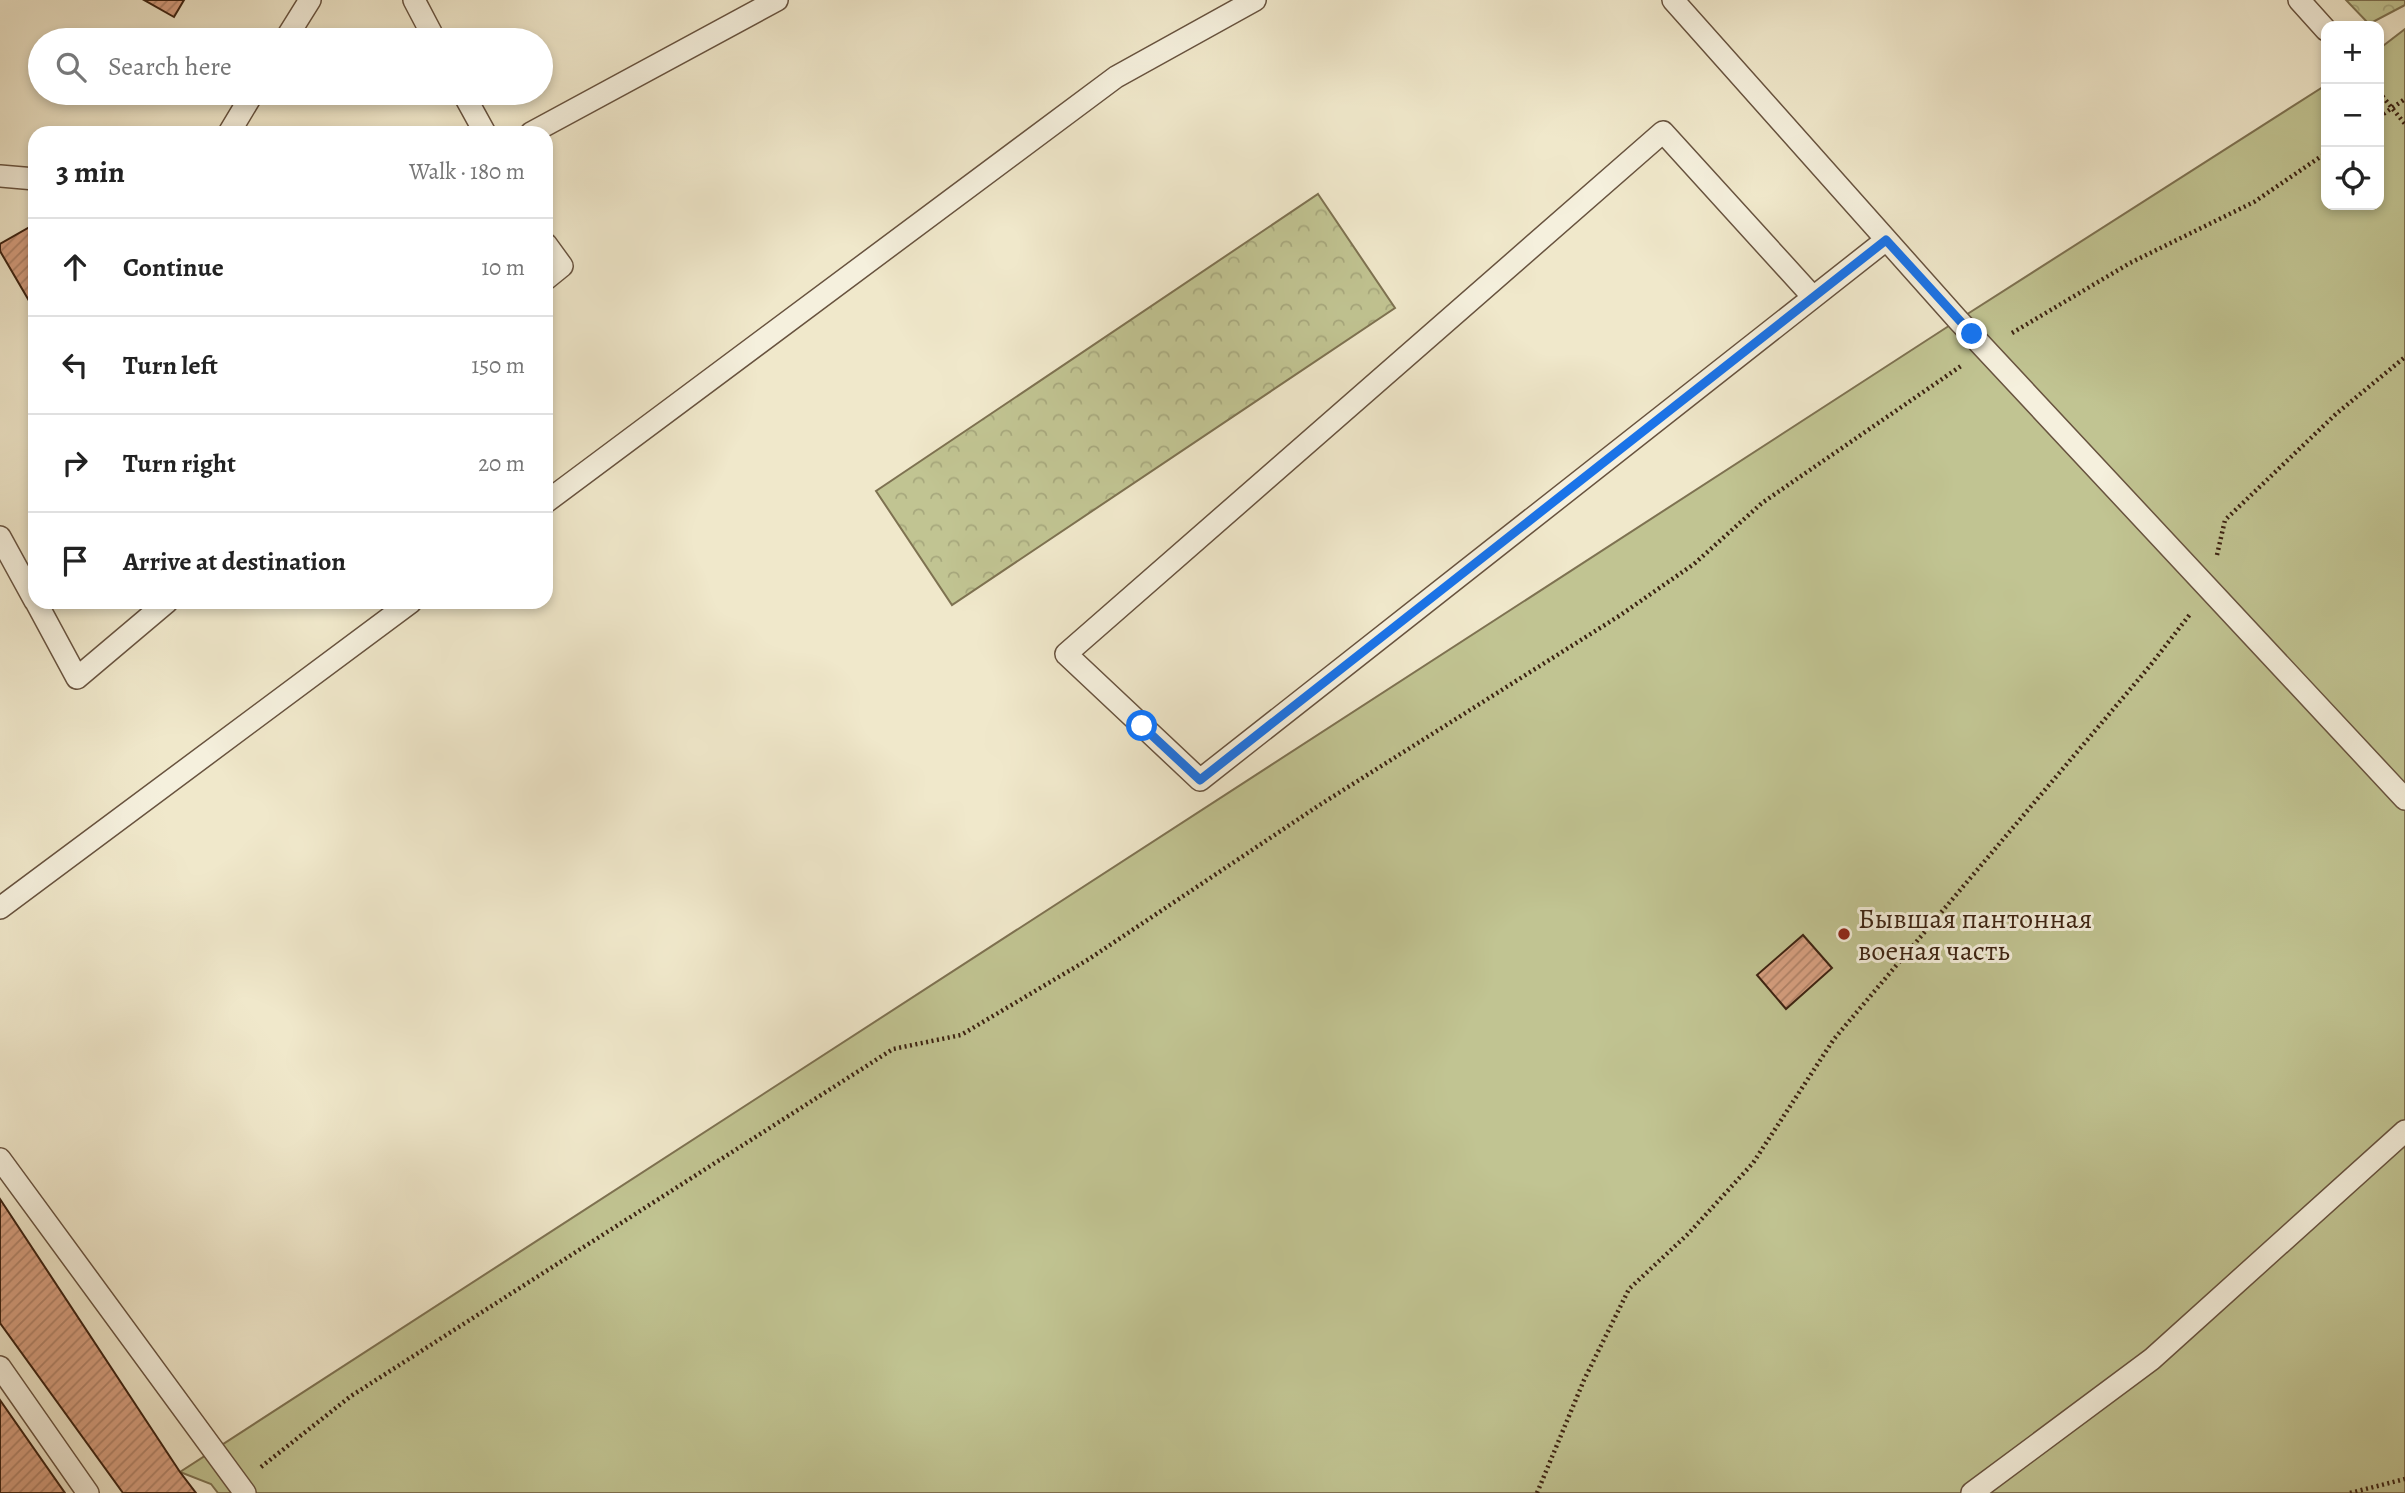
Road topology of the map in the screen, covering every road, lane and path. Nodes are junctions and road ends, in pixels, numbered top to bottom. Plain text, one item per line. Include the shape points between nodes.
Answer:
1 (310, 0) edge
2 (414, 0) edge
3 (777, 0) edge
4 (1255, 0) edge
5 (1673, 0) edge
6 (2299, 0) edge
7 (2321, 24) edge
8 (292, 28) edge
9 (429, 28) edge
10 (2384, 99) edge
11 (2405, 99) edge
12 (246, 105) edge
13 (470, 105) edge
14 (2391, 109) junction
15 (2384, 114) edge
16 (2405, 124) edge
17 (233, 126) edge
18 (481, 126) edge
19 (544, 126) edge
20 (2321, 156) edge
21 (0, 176) edge
22 (28, 178) edge
23 (1886, 240) junction
24 (553, 254) edge
25 (553, 273) edge
26 (1813, 297) junction
27 (1987, 348) junction
28 (2405, 357) edge
29 (553, 497) edge
30 (0, 537) edge
31 (28, 588) edge
32 (2209, 588) junction
33 (39, 609) edge
34 (159, 609) edge
35 (402, 609) edge
36 (2405, 799) edge
37 (0, 908) edge
38 (2405, 1131) edge
39 (0, 1159) edge
40 (0, 1367) edge
41 (2405, 1479) edge
42 (241, 1489) edge
43 (88, 1493) edge
44 (1536, 1493) edge
45 (1972, 1493) edge
46 (2350, 1493) edge

1 - 8 lane
2 - 9 lane
3 - 19 lane
4 - 29 lane via 1116,77
5 - 23 lane
6 - 7 lane
10 - 14 path
11 - 14 path
12 - 17 lane
13 - 18 lane
14 - 15 path
14 - 16 path
20 - 27 path via 2254,202 2130,263
21 - 22 lane
23 - 26 lane
23 - 27 lane
24 - 25 lane via 562,266
26 - 26 lane via 1663,132 1066,654 1200,780
27 - 32 lane
27 - 42 path via 1762,503 1694,564 1619,617 1318,806 1078,966 961,1035 893,1049 351,1396
28 - 32 path via 2225,520
30 - 31 lane
32 - 36 lane
32 - 44 path via 2149,667 1835,1039 1753,1163 1629,1289
33 - 34 lane via 77,678
35 - 37 lane
38 - 45 lane via 2152,1359
39 - 42 lane
40 - 43 lane
41 - 46 path

